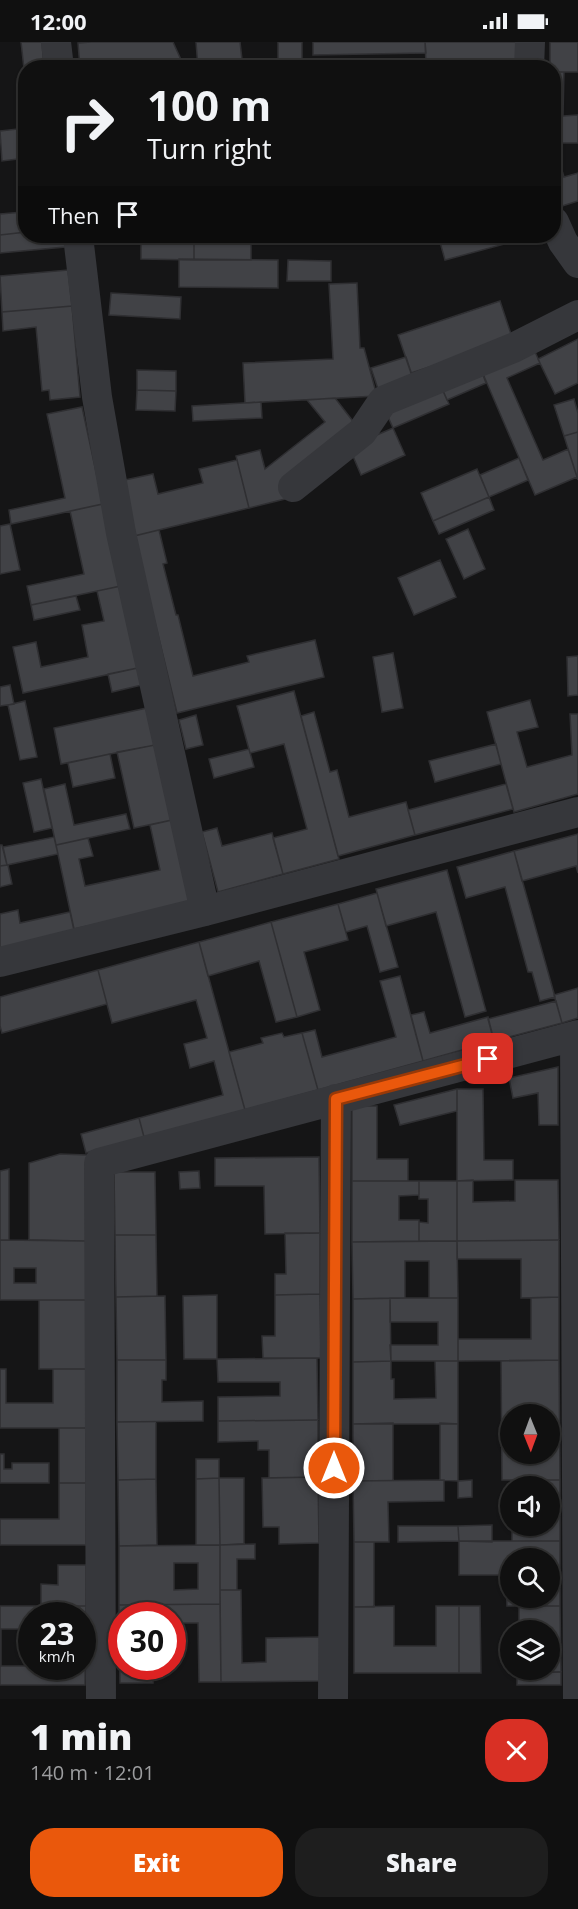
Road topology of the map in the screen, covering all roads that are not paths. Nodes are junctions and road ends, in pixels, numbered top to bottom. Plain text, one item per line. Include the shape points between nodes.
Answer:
1 (56, 42) edge
2 (530, 42) edge
3 (58, 60) edge
4 (529, 60) edge
5 (561, 238) edge
6 (79, 243) edge
7 (578, 263) edge
8 (578, 315) edge
9 (293, 487) dead end
10 (578, 812) edge
11 (205, 911) junction
12 (0, 963) edge
13 (576, 1035) edge
14 (336, 1099) junction
15 (101, 1699) edge
16 (333, 1699) edge
17 (578, 1699) edge

1 - 3 street
2 - 4 street
5 - 7 street
6 - 11 street via 97,397 121,533
8 - 9 street via 513,348 383,401 362,432
10 - 11 street
11 - 12 street
13 - 14 street
13 - 17 street
14 - 15 street via 99,1162
14 - 16 street

